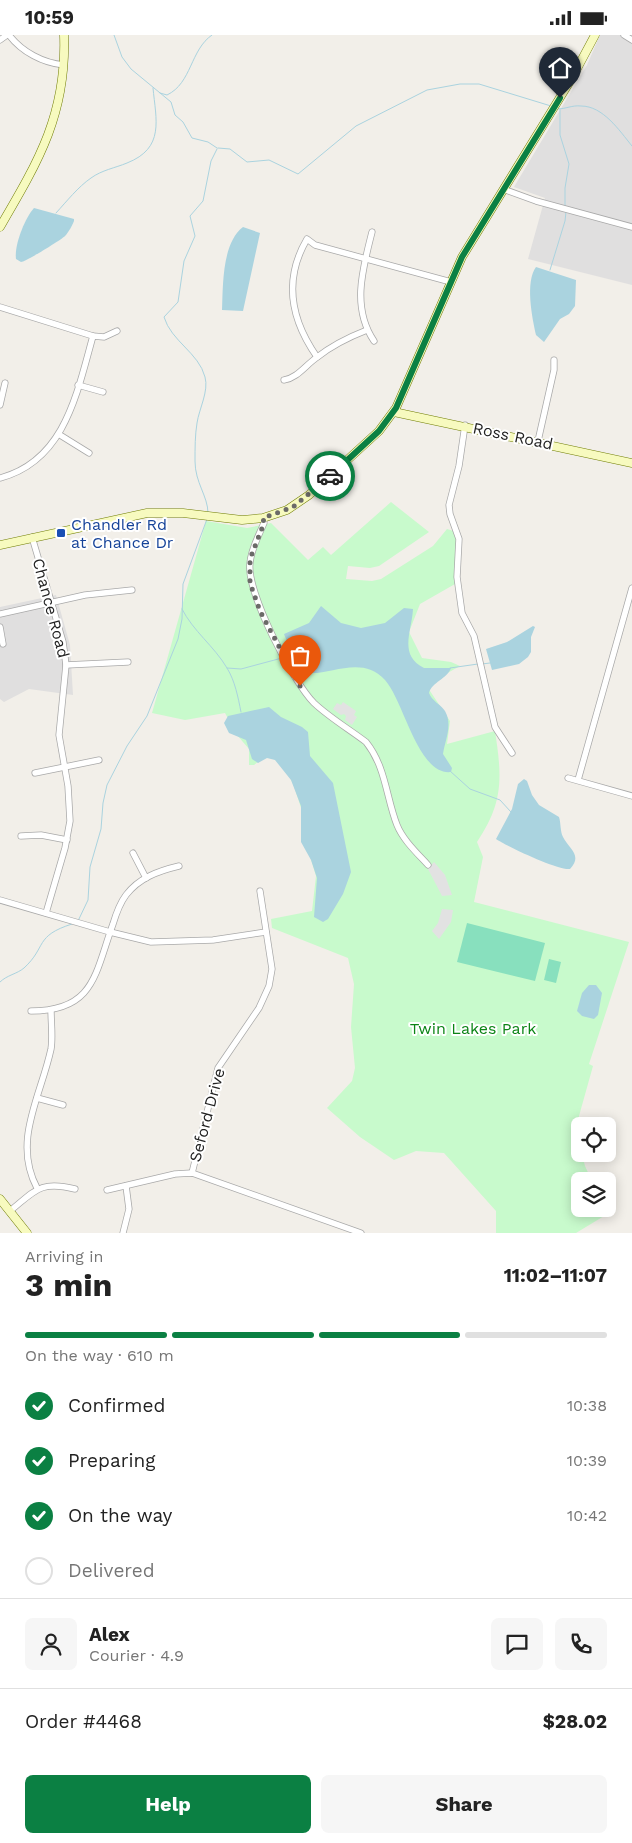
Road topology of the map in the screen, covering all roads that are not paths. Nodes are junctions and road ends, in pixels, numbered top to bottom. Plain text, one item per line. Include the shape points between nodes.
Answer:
1 (8, 35) edge
2 (64, 35) edge
3 (595, 35) edge
4 (624, 35) edge
5 (0, 40) edge
6 (632, 40) edge
7 (64, 65) junction
8 (503, 189) junction
9 (0, 227) edge
10 (632, 227) edge
11 (372, 232) dead end
12 (366, 258) junction
13 (450, 282) junction
14 (0, 307) edge
15 (368, 330) junction
16 (118, 331) dead end
17 (93, 336) junction
18 (374, 341) dead end
19 (317, 357) junction
20 (554, 360) dead end
21 (284, 380) dead end
22 (5, 383) dead end
23 (78, 385) junction
24 (103, 392) dead end
25 (0, 405) edge
26 (394, 412) junction
27 (466, 425) junction
28 (60, 435) junction
29 (538, 441) junction
30 (89, 453) dead end
31 (632, 463) edge
32 (0, 478) edge
33 (263, 518) junction
34 (32, 537) junction
35 (0, 545) edge
36 (632, 588) edge
37 (132, 590) dead end
38 (52, 603) junction
39 (0, 614) edge
40 (0, 627) edge
41 (3, 644) dead end
42 (128, 662) dead end
43 (66, 665) junction
44 (512, 753) dead end
45 (99, 760) dead end
46 (65, 767) junction
47 (35, 773) dead end
48 (568, 777) dead end
49 (578, 780) junction
50 (632, 795) edge
51 (21, 836) dead end
52 (67, 840) junction
53 (133, 853) dead end
54 (428, 865) dead end
55 (179, 866) dead end
56 (146, 878) junction
57 (260, 891) dead end
58 (0, 900) edge
59 (46, 913) junction
60 (110, 932) junction
61 (266, 932) junction
62 (31, 1011) dead end
63 (51, 1011) junction
64 (37, 1098) junction
65 (63, 1105) dead end
66 (192, 1173) junction
67 (126, 1186) junction
68 (37, 1188) junction
69 (75, 1189) dead end
70 (107, 1190) dead end
71 (0, 1199) edge
72 (10, 1211) junction
73 (350, 1232) edge
74 (27, 1233) edge
75 (123, 1233) edge
76 (361, 1233) edge

1 - 5 street
1 - 7 street via 36,57
2 - 7 street
3 - 8 street
4 - 6 street
7 - 9 street via 59,103 50,134
8 - 10 street
8 - 13 street
11 - 12 street
12 - 13 street
12 - 15 street via 360,298
12 - 19 street via 315,245 307,239 301,251 292,299 301,331
13 - 26 street
14 - 17 street
15 - 18 street
15 - 19 street
16 - 17 street via 104,337
17 - 23 street
19 - 21 street via 293,378
20 - 29 street
22 - 25 street
23 - 24 street
23 - 28 street
26 - 27 street, Ross Road
26 - 33 street via 373,437 309,495 287,510
27 - 29 street, Ross Road
27 - 44 street via 449,505 460,539 458,577 462,613 474,636 495,727
28 - 30 street
28 - 32 street via 35,462
29 - 31 street, Ross Road
33 - 34 street via 242,520 199,514 154,513
33 - 54 street via 249,571 260,611 298,684 314,702 372,750 384,775 397,825
34 - 35 street
34 - 38 street, Chance Road
36 - 49 street
37 - 38 street
38 - 39 street
38 - 43 street, Chance Road
40 - 41 street
42 - 43 street
43 - 46 street, Chance Road via 59,727
45 - 46 street
46 - 47 street
46 - 52 street, Chance Road via 71,809
48 - 49 street
49 - 50 street
51 - 52 street via 41,835
52 - 59 street, Chance Road
53 - 56 street
55 - 56 street
56 - 60 street via 125,897
57 - 61 street, Seford Drive
58 - 59 street
59 - 60 street
60 - 61 street via 157,942 212,940
60 - 63 street via 91,986 76,1001
61 - 66 street, Seford Drive via 272,969 266,997 218,1068
62 - 63 street
63 - 64 street via 50,1049
64 - 65 street
64 - 68 street via 26,1144 30,1171
66 - 67 street
66 - 73 street
67 - 70 street
67 - 75 street via 129,1209
68 - 69 street via 54,1185
68 - 72 street
71 - 72 street
72 - 74 street
73 - 76 street

